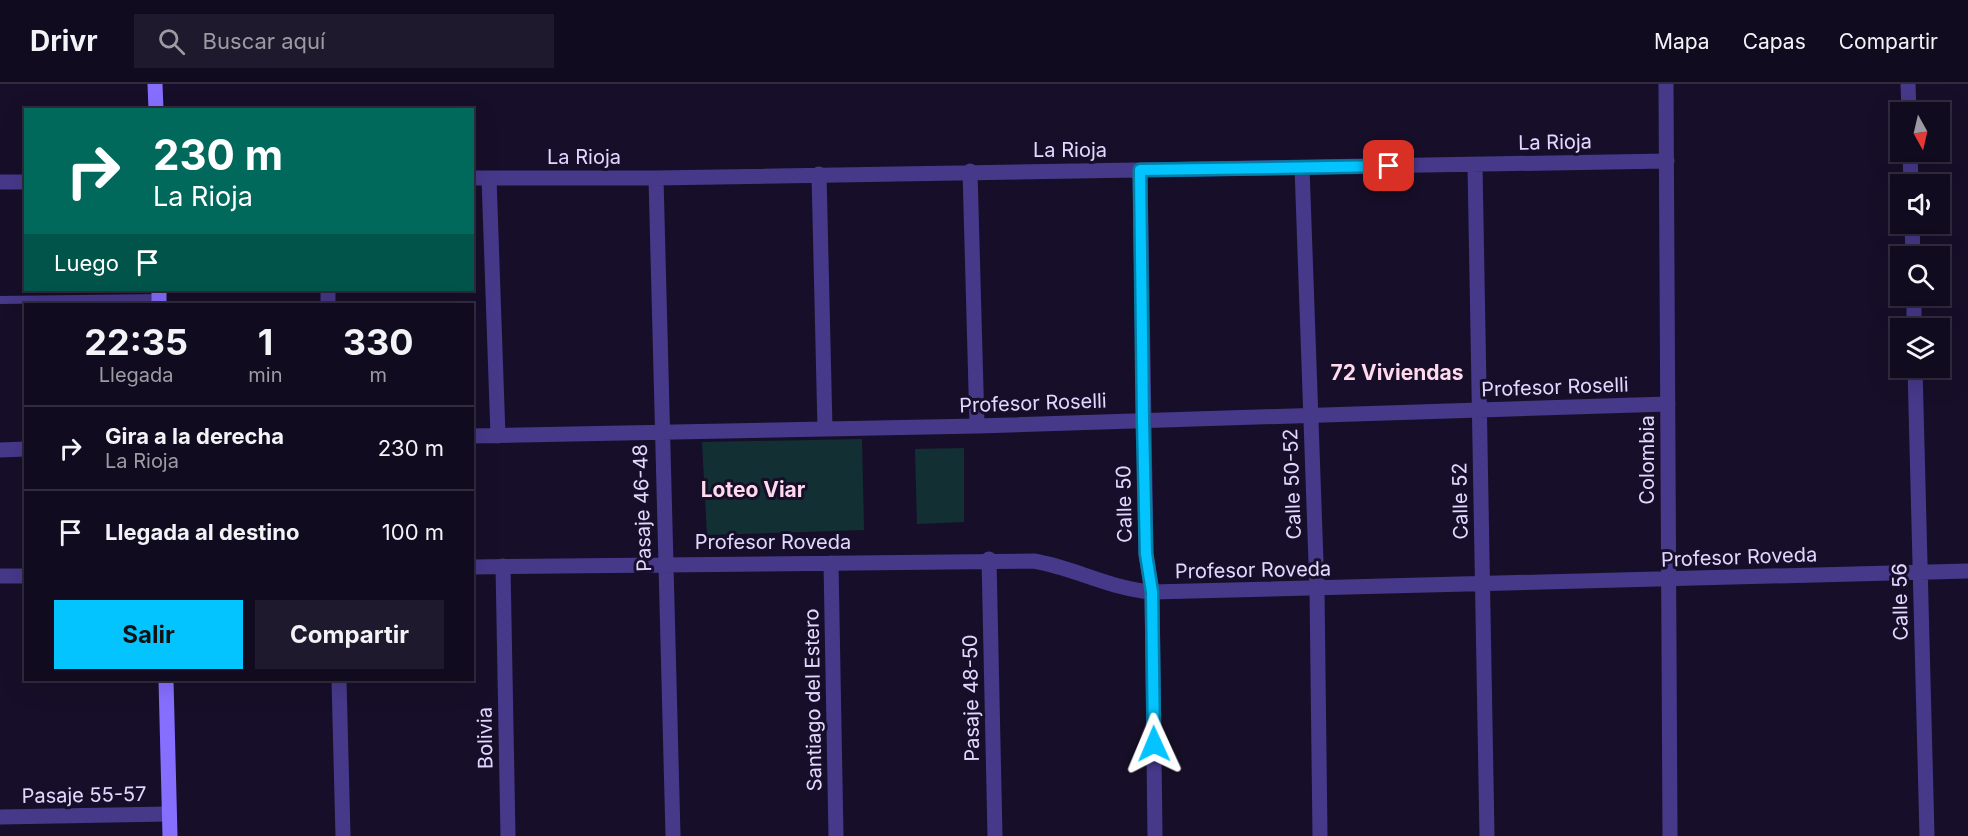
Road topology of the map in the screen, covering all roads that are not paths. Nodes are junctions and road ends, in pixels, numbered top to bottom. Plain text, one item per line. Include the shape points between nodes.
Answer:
1 (155, 84) edge
2 (1666, 84) edge
3 (1908, 84) edge
4 (1909, 102) edge
5 (156, 108) edge
6 (1667, 161) junction
7 (1475, 165) junction
8 (1302, 167) junction
9 (1140, 170) junction
10 (970, 171) junction
11 (819, 174) junction
12 (474, 178) edge
13 (489, 178) junction
14 (656, 178) junction
15 (0, 182) edge
16 (24, 182) edge
17 (159, 297) edge
18 (0, 300) edge
19 (1916, 378) edge
20 (1668, 404) junction
21 (1480, 410) junction
22 (1310, 414) junction
23 (1143, 421) junction
24 (977, 426) junction
25 (825, 429) junction
26 (661, 433) junction
27 (474, 436) edge
28 (498, 436) junction
29 (24, 449) edge
30 (0, 450) edge
31 (989, 560) junction
32 (831, 563) junction
33 (665, 564) junction
34 (474, 567) edge
35 (503, 567) junction
36 (1968, 571) edge
37 (1921, 573) junction
38 (0, 576) edge
39 (24, 576) edge
40 (1669, 580) junction
41 (1482, 585) junction
42 (1317, 590) junction
43 (1152, 592) junction
44 (166, 681) edge
45 (339, 681) edge
46 (170, 814) junction
47 (0, 817) edge
48 (170, 836) edge
49 (343, 836) edge
50 (508, 836) edge
51 (673, 836) edge
52 (836, 836) edge
53 (995, 836) edge
54 (1155, 836) edge
55 (1320, 836) edge
56 (1487, 836) edge
57 (1670, 836) edge
58 (1927, 836) edge

1 - 5 street
2 - 6 street, Colombia
3 - 4 street
6 - 7 street, La Rioja
6 - 20 street, Colombia
7 - 8 street, La Rioja
7 - 21 street, Calle 52
8 - 9 street, La Rioja
8 - 22 street, Calle 50-52
9 - 10 street, La Rioja
9 - 23 street, Calle 50
10 - 11 street, La Rioja
10 - 24 street
11 - 14 street, La Rioja
11 - 25 street
12 - 13 street, La Rioja
13 - 14 street, La Rioja
13 - 28 street
14 - 26 street, Pasaje 46-48
15 - 16 street
17 - 18 lane
19 - 37 street, Calle 56
20 - 21 street, Profesor Roselli
20 - 40 street, Colombia
21 - 22 street, Profesor Roselli
21 - 41 street, Calle 52
22 - 23 street, Profesor Roselli
22 - 42 street, Calle 50-52
23 - 24 street, Profesor Roselli
23 - 43 street, Calle 50 via 1146,554
24 - 25 street, Profesor Roselli
25 - 26 street, Profesor Roselli
26 - 28 street, Profesor Roselli
26 - 33 street, Pasaje 46-48
27 - 28 street, Profesor Roselli
29 - 30 street
31 - 32 street, Profesor Roveda
31 - 43 street, Profesor Roveda via 1062,566 1117,588
31 - 53 street, Pasaje 48-50
32 - 33 street, Profesor Roveda
32 - 52 street, Santiago del Estero
33 - 35 street, Profesor Roveda
33 - 51 street, Pasaje 46-48
34 - 35 street, Profesor Roveda
35 - 50 street, Bolivia
36 - 37 street, Profesor Roveda
37 - 40 street, Profesor Roveda
37 - 58 street, Calle 56
38 - 39 street
40 - 41 street, Profesor Roveda
40 - 57 street, Colombia
41 - 42 street, Profesor Roveda
41 - 56 street, Calle 52
42 - 43 street, Profesor Roveda
42 - 55 street, Calle 50-52
43 - 54 street, Calle 50
44 - 46 street
45 - 49 street
46 - 47 street, Pasaje 55-57
46 - 48 street

